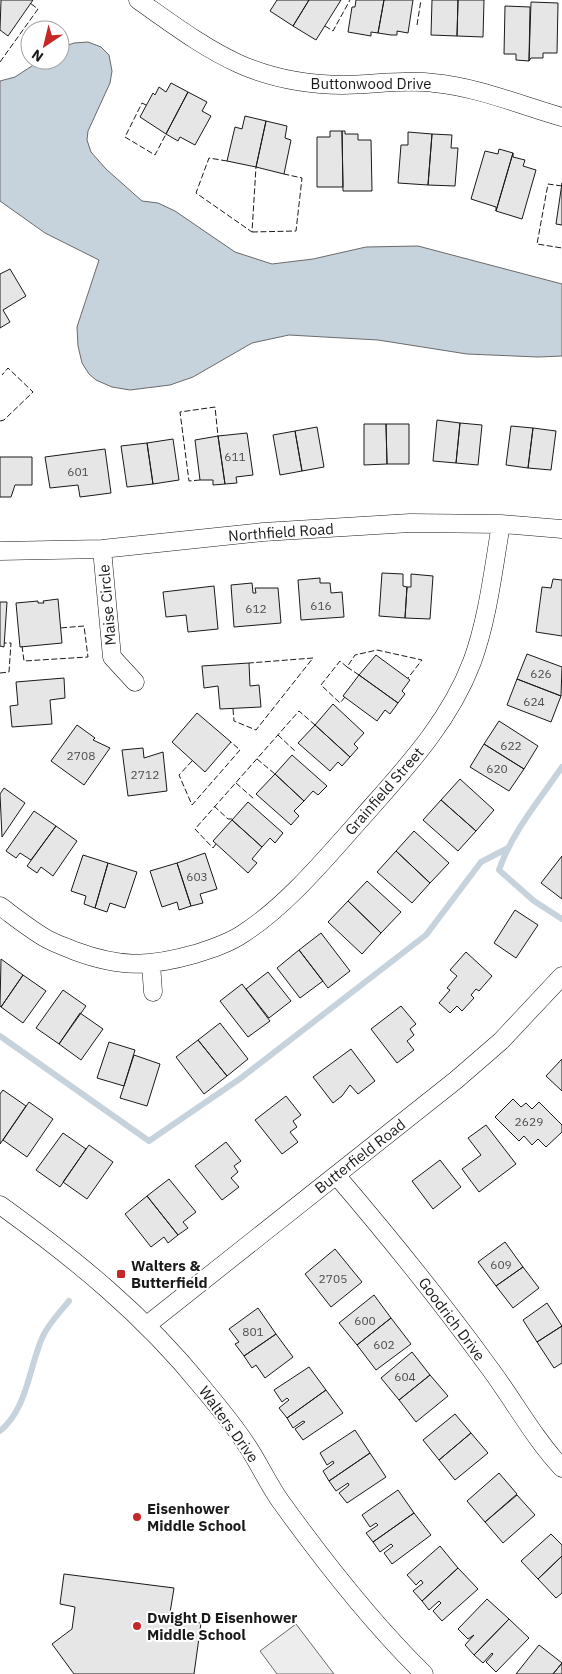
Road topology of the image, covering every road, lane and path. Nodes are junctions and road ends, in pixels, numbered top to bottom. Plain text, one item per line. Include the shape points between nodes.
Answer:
1 (138, 0) edge
2 (562, 116) edge
3 (501, 524) junction
4 (562, 529) edge
5 (102, 549) junction
6 (0, 551) edge
7 (135, 682) dead end
8 (0, 906) edge
9 (151, 964) junction
10 (562, 976) edge
11 (153, 992) dead end
12 (336, 1175) junction
13 (0, 1205) edge
14 (147, 1325) junction
15 (562, 1468) edge
16 (424, 1674) edge

1 - 2 street, Buttonwood Drive via 210,51 274,77 308,84 435,83
3 - 4 street, Northfield Road
3 - 5 street, Northfield Road via 410,523 263,532
3 - 9 street, Grainfield Street via 486,616 471,664 447,714 416,756 316,869 267,917 243,934 212,949
5 - 6 street, Northfield Road
5 - 7 street, Maise Circle via 112,657
8 - 9 street, Grainfield Street via 48,940 101,961
9 - 11 street
10 - 12 street, Butterfield Road via 501,1041
12 - 14 street, Butterfield Road
12 - 15 street, Goodrich Drive via 439,1299 508,1392 545,1449
13 - 14 street, Walters Drive via 91,1273
14 - 16 street, Walters Drive via 219,1408 246,1444 280,1501 356,1601

